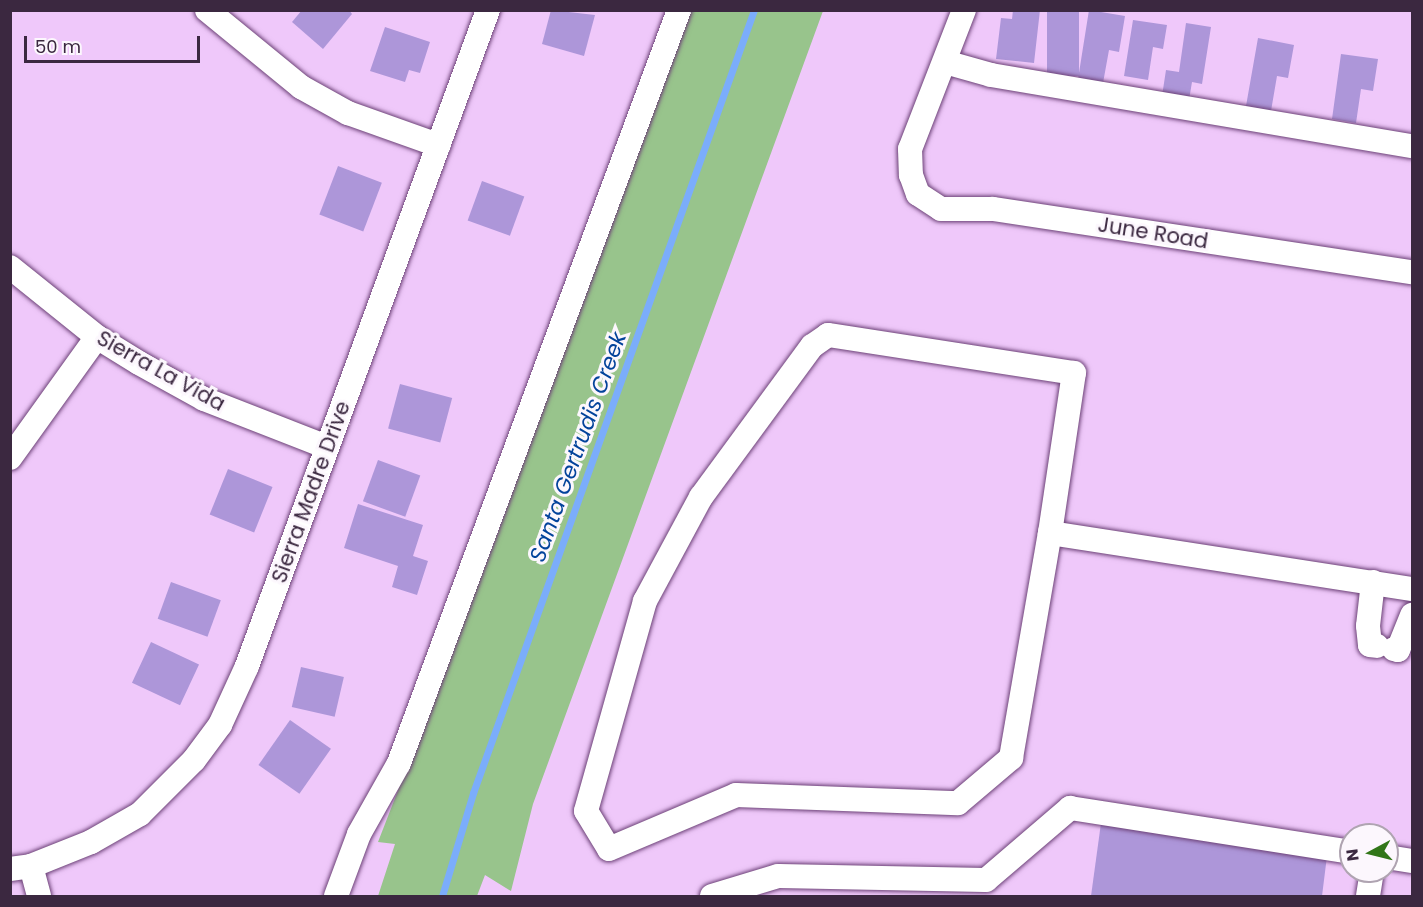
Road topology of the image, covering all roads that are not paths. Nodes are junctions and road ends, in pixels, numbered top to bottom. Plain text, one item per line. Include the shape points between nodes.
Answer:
1 (207, 10) edge
2 (488, 10) edge
3 (679, 10) edge
4 (964, 10) edge
5 (945, 62) junction
6 (438, 145) junction
7 (1413, 146) edge
8 (10, 267) edge
9 (1413, 272) edge
10 (97, 337) junction
11 (327, 447) junction
12 (10, 458) edge
13 (1050, 533) junction
14 (1373, 582) junction
15 (1413, 589) edge
16 (1413, 615) edge
17 (1339, 850) edge
18 (21, 868) edge
19 (39, 897) edge
20 (336, 897) edge
21 (712, 897) edge

1 - 6 street via 301,87 348,113
2 - 6 street, Sierra Madre Drive
3 - 20 street via 403,753 359,834
4 - 5 street
5 - 7 street via 991,75
5 - 9 street, June Road via 910,149 910,175 918,194 941,209 993,208
6 - 11 street, Sierra Madre Drive
8 - 10 street, Sierra La Vida
10 - 11 street, Sierra La Vida via 204,399
10 - 12 street
11 - 18 street, Sierra Madre Drive via 247,666 220,725 194,760 140,814 92,842
13 - 13 street via 1011,758 958,803 736,795 609,849 586,811 645,601 701,497 812,346 828,335 1074,373
13 - 14 street
14 - 15 street
14 - 16 street via 1370,645 1398,650
17 - 21 street via 1070,808 986,880 778,876
18 - 19 street

